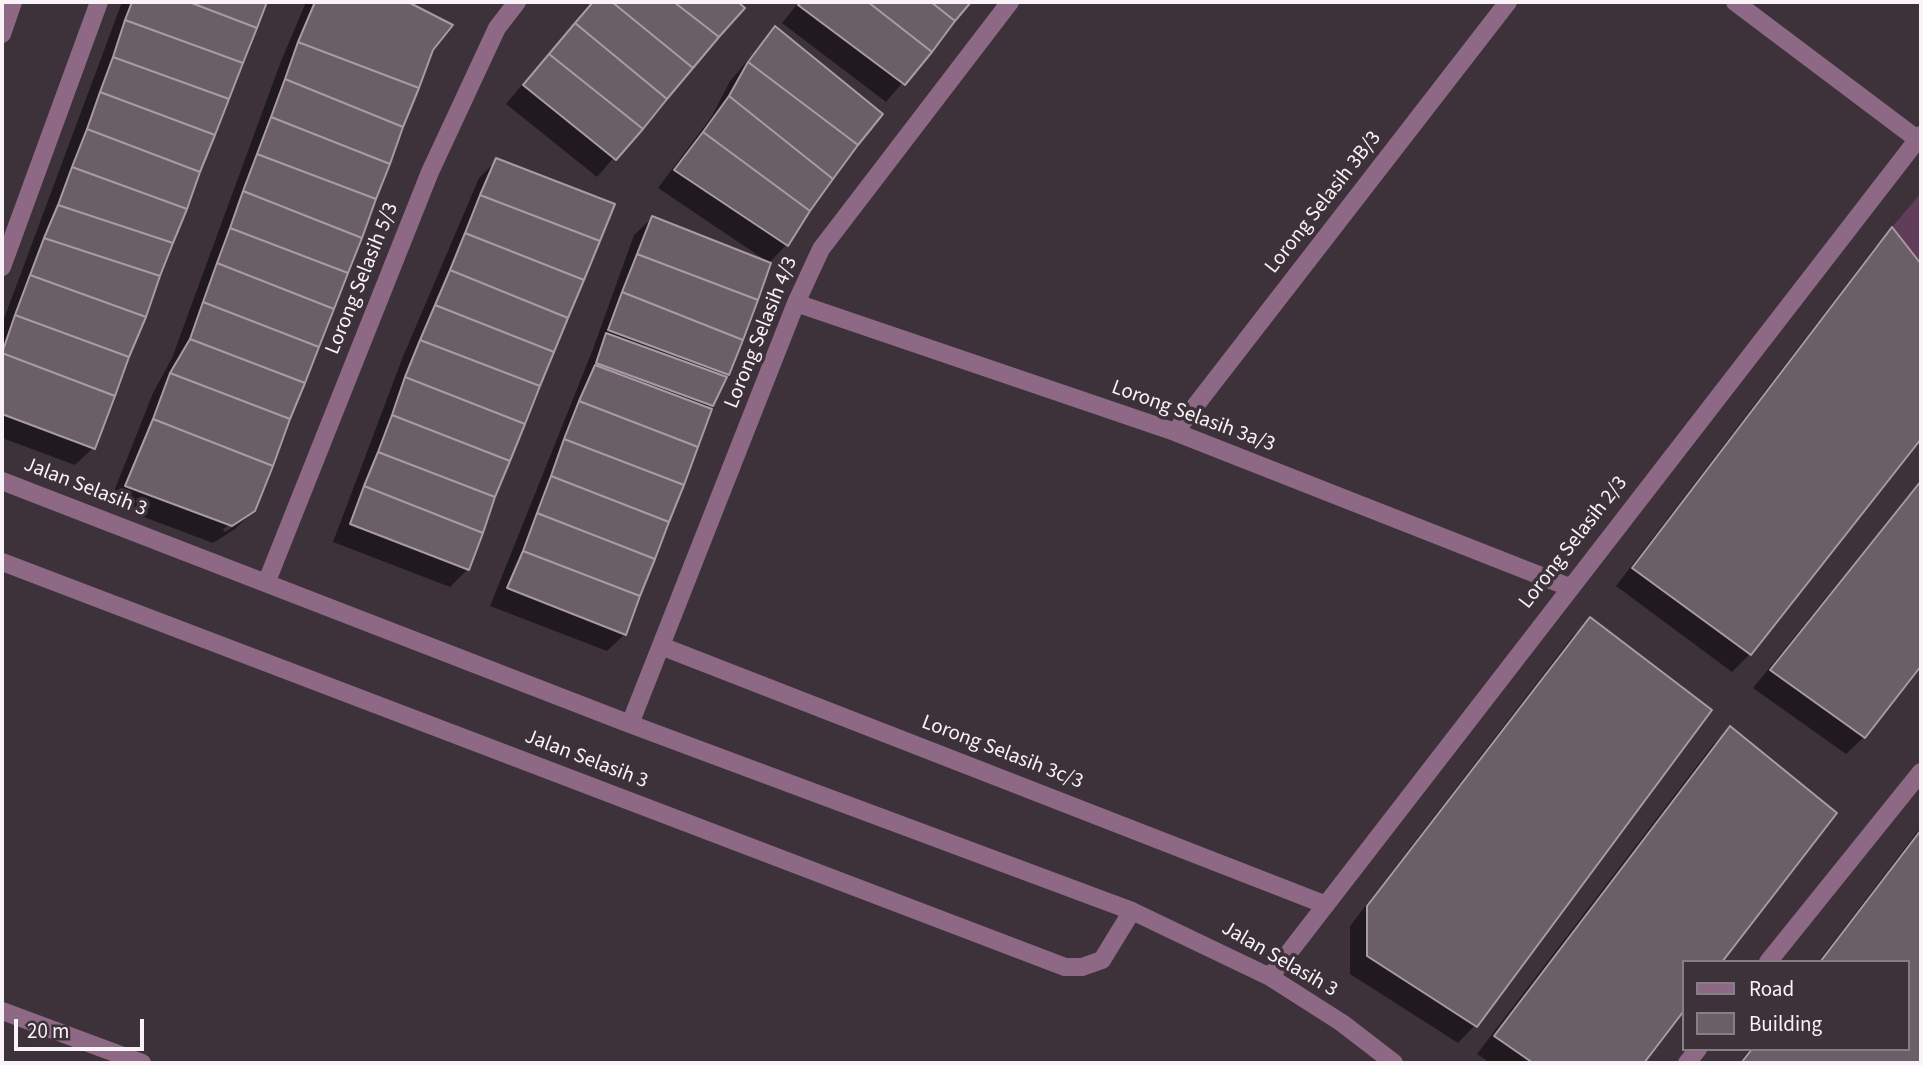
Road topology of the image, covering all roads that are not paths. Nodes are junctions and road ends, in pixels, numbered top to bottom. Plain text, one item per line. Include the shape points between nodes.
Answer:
1 (13, 2) edge
2 (99, 2) edge
3 (517, 2) edge
4 (1010, 2) edge
5 (1508, 2) edge
6 (1735, 2) edge
7 (2, 34) edge
8 (1919, 137) edge
9 (2, 267) edge
10 (796, 303) junction
11 (1175, 432) junction
12 (2, 481) edge
13 (2, 562) edge
14 (267, 581) junction
15 (1569, 587) junction
16 (661, 646) junction
17 (630, 724) junction
18 (1921, 772) edge
19 (1326, 905) junction
20 (1132, 911) junction
21 (1770, 960) edge
22 (1270, 977) junction
23 (2, 1011) edge
24 (142, 1063) edge
25 (1394, 1063) edge

1 - 7 street
2 - 9 street
3 - 14 street, Lorong Selasih 5/3 via 497,28 430,172
4 - 10 street, Lorong Selasih 4/3 via 821,249
5 - 11 street, Lorong Selasih 3B/3
6 - 8 street
8 - 15 street, Lorong Selasih 2/3
10 - 11 street, Lorong Selasih 3a/3
10 - 16 street, Lorong Selasih 4/3
11 - 15 street, Lorong Selasih 3a/3
12 - 14 street, Jalan Selasih 3
13 - 20 street, Jalan Selasih 3 via 1065,967 1102,960
14 - 17 street, Jalan Selasih 3
15 - 19 street, Lorong Selasih 2/3
16 - 17 street, Lorong Selasih 4/3
16 - 19 street, Lorong Selasih 3c/3
17 - 20 street, Jalan Selasih 3
18 - 21 street
19 - 22 street, Lorong Selasih 2/3
20 - 22 street, Jalan Selasih 3
22 - 25 street, Jalan Selasih 3
23 - 24 street

